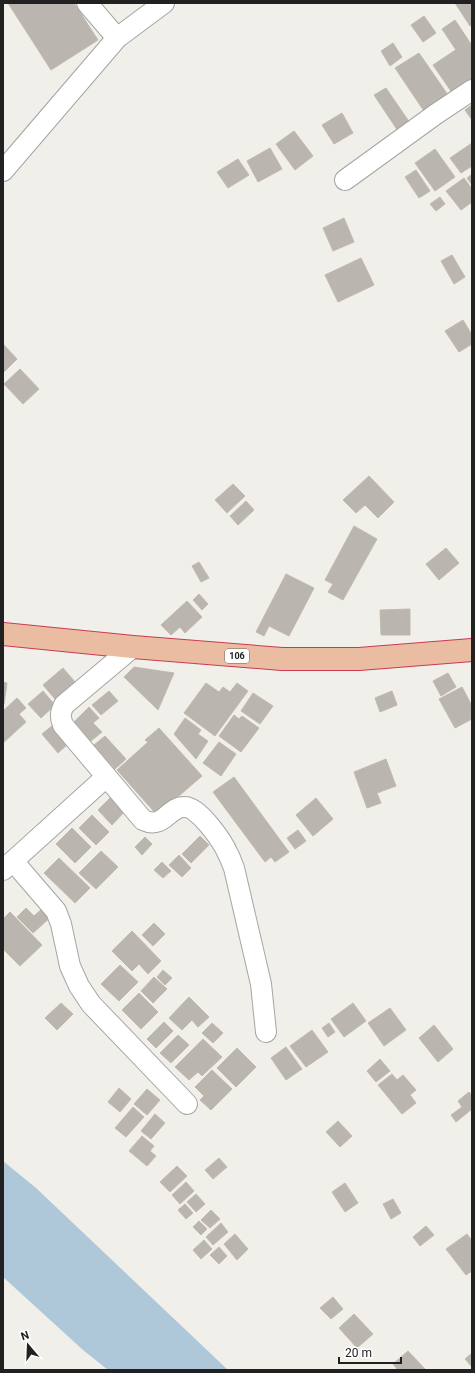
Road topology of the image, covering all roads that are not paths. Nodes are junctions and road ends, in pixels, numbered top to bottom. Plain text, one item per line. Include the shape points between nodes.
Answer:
1 (87, 3) edge
2 (164, 3) edge
3 (117, 38) junction
4 (472, 90) edge
5 (3, 171) edge
6 (345, 180) dead end
7 (3, 634) edge
8 (133, 647) junction
9 (472, 650) edge
10 (106, 777) junction
11 (8, 866) edge
12 (266, 1032) dead end
13 (187, 1104) dead end

1 - 3 street
2 - 3 street
3 - 5 street
4 - 6 street
7 - 8 highway, 106
8 - 9 highway, 106 via 282,659 359,658
8 - 10 street via 64,705 61,712 63,725
10 - 11 street
10 - 12 street via 142,820 154,823 178,808 191,808 204,820 228,853 234,868 261,984
11 - 13 street via 56,911 70,966 91,1004

